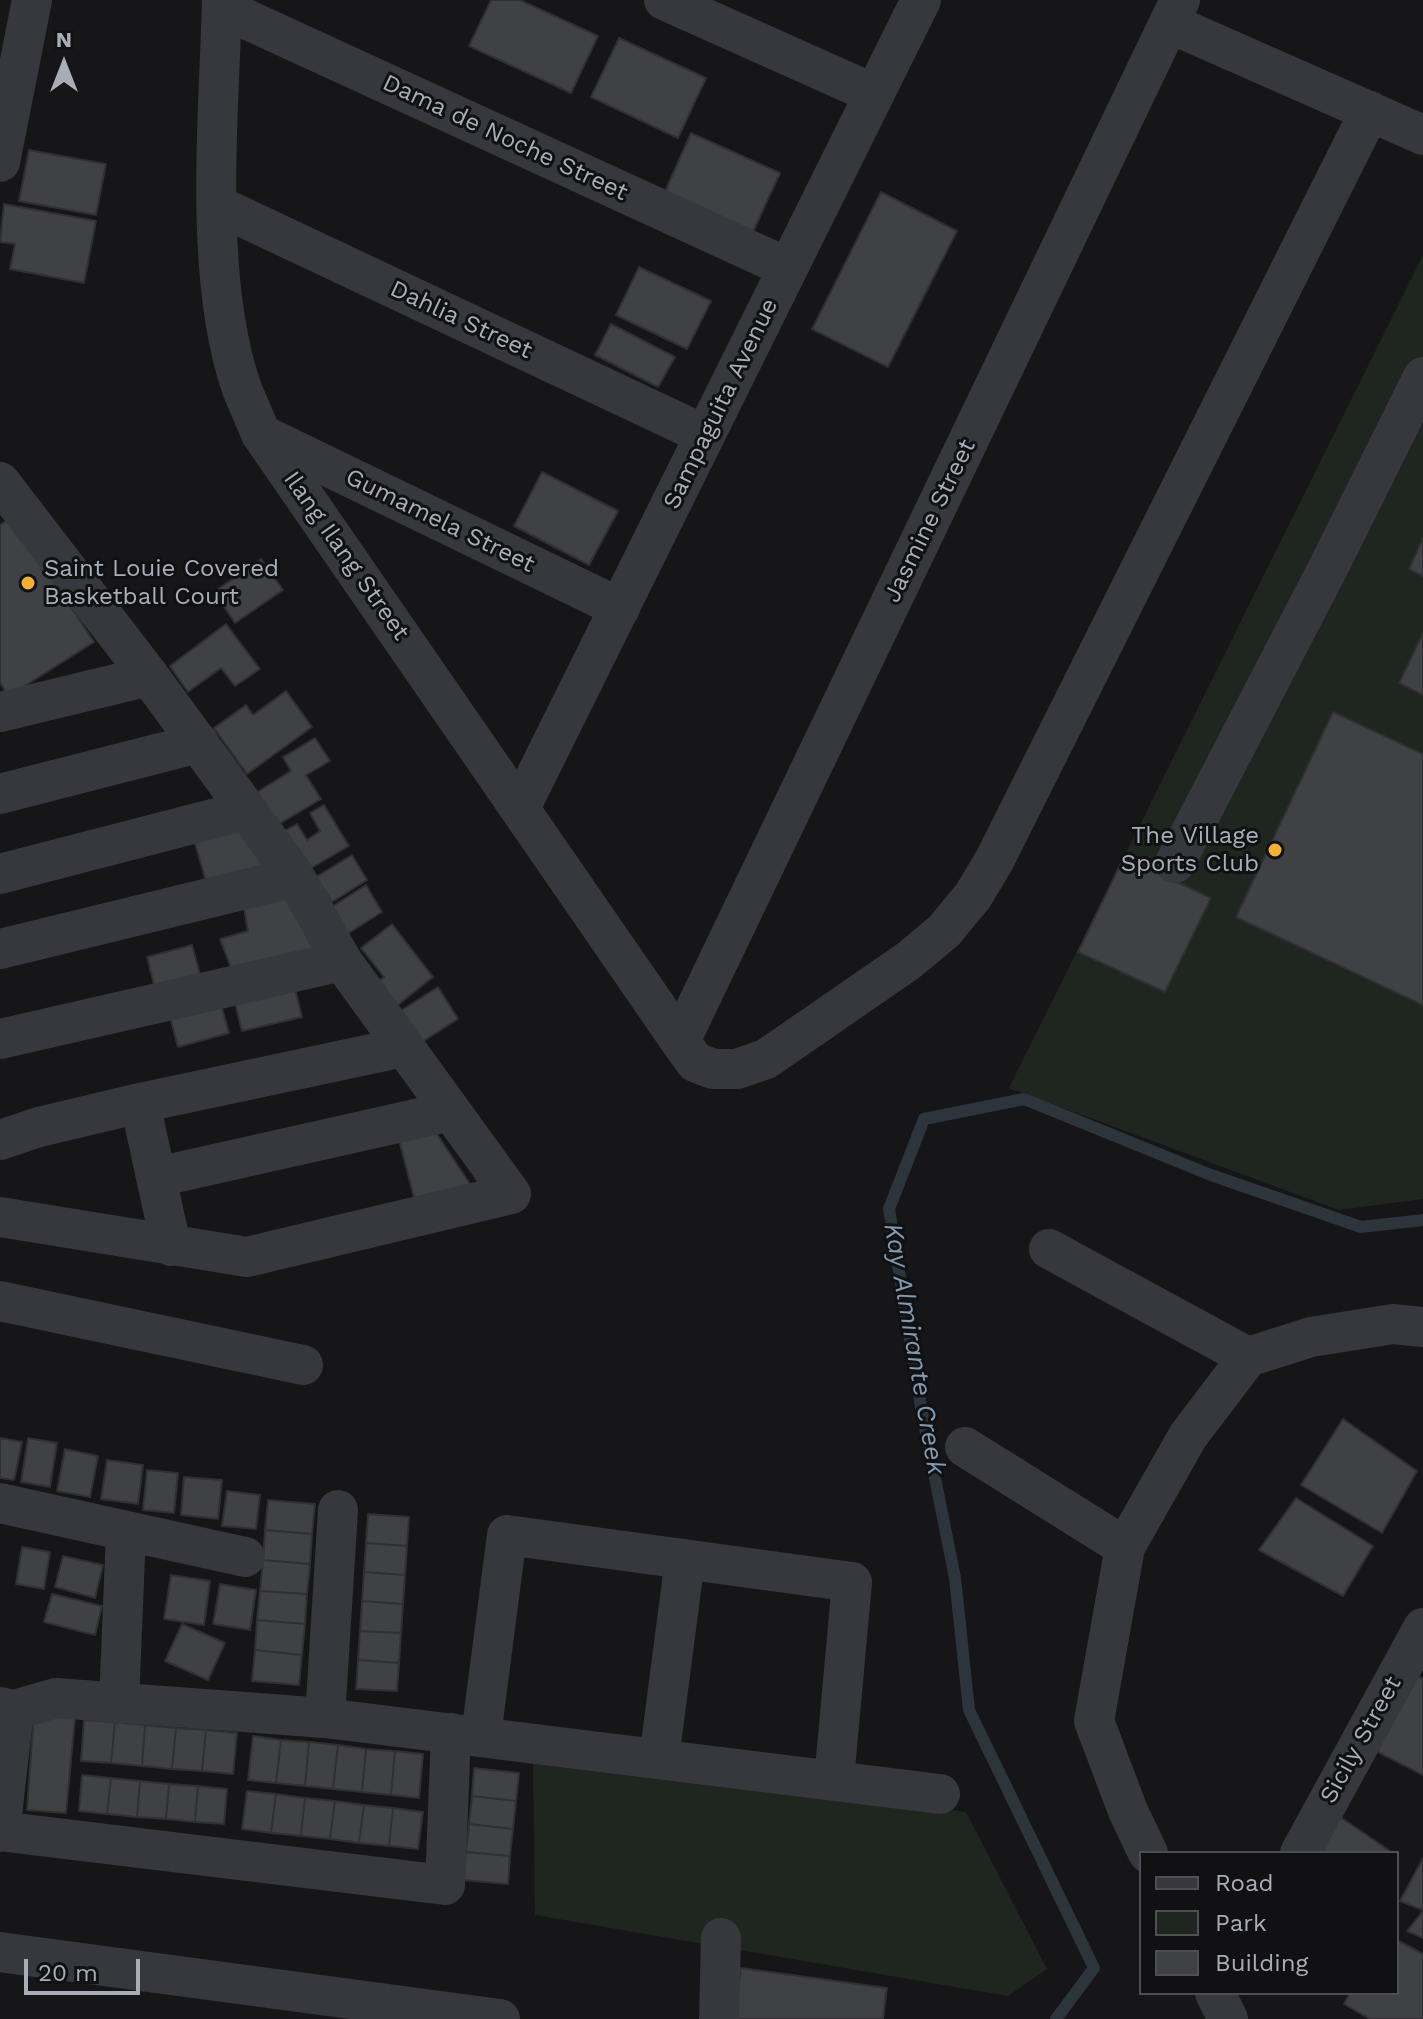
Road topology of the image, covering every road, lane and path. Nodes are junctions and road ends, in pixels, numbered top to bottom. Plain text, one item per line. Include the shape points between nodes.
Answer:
1 (32, 0) edge
2 (664, 0) edge
3 (921, 0) edge
4 (222, 4) edge
5 (1174, 12) edge
6 (874, 94) junction
7 (1370, 111) junction
8 (1423, 135) edge
9 (0, 162) edge
10 (217, 205) junction
11 (788, 268) junction
12 (1423, 377) edge
13 (261, 434) junction
14 (705, 435) junction
15 (0, 482) edge
16 (620, 608) junction
17 (149, 676) junction
18 (0, 712) edge
19 (199, 743) junction
20 (0, 794) edge
21 (520, 808) junction
22 (247, 810) junction
23 (1175, 863) dead end
24 (0, 874) edge
25 (295, 877) junction
26 (0, 949) edge
27 (342, 961) junction
28 (0, 1039) edge
29 (680, 1041) junction
30 (404, 1047) junction
31 (140, 1103) junction
32 (451, 1111) junction
33 (0, 1140) edge
34 (157, 1177) junction
35 (0, 1217) edge
36 (171, 1246) junction
37 (1049, 1249) dead end
38 (0, 1301) edge
39 (1423, 1327) edge
40 (1248, 1357) junction
41 (303, 1365) dead end
42 (965, 1447) dead end
43 (0, 1503) edge
44 (338, 1510) dead end
45 (126, 1532) junction
46 (1125, 1547) junction
47 (245, 1557) dead end
48 (685, 1559) junction
49 (1423, 1628) edge
50 (119, 1704) junction
51 (7, 1708) edge
52 (325, 1718) junction
53 (466, 1734) junction
54 (659, 1759) junction
55 (834, 1780) junction
56 (940, 1794) dead end
57 (0, 1832) edge
58 (1147, 1851) edge
59 (1301, 1851) edge
60 (721, 1938) dead end
61 (0, 1952) edge
62 (500, 2019) edge
63 (719, 2019) edge

1 - 9 street
2 - 6 street
3 - 6 street, Sampaguita Avenue
4 - 10 street, Ilang Ilang Street
4 - 11 street, Dama de Noche Street
5 - 7 street
5 - 29 street, Jasmine Street
6 - 11 street, Sampaguita Avenue
7 - 8 street
7 - 29 street, Ilang Ilang Street via 973,896 944,931 908,961 766,1059 737,1069 713,1069 695,1062
10 - 13 street, Ilang Ilang Street via 227,325 242,387
10 - 14 street, Dahlia Street
11 - 14 street, Sampaguita Avenue
12 - 23 street
13 - 16 street, Gumamela Street
13 - 21 street, Ilang Ilang Street
14 - 16 street, Sampaguita Avenue
15 - 17 street
16 - 21 street, Sampaguita Avenue
17 - 18 street
17 - 19 street
19 - 20 street
19 - 22 street
21 - 29 street, Ilang Ilang Street
22 - 24 street
22 - 25 street
25 - 26 street
25 - 27 street
27 - 28 street
27 - 30 street
30 - 31 street
30 - 32 street
31 - 33 street
31 - 34 street
32 - 34 street
32 - 36 street via 511,1194 247,1257
34 - 36 street
35 - 36 street
37 - 40 street
38 - 41 street
39 - 40 street via 1393,1324 1311,1337
40 - 46 street via 1188,1436
42 - 46 street
43 - 45 street
44 - 52 street
45 - 47 street
45 - 50 street
46 - 58 street via 1094,1721
48 - 53 street via 507,1535
48 - 54 street
48 - 55 street via 852,1582
49 - 59 street, Sicily Street
50 - 51 street via 56,1698
50 - 52 street
51 - 57 street
52 - 53 street
53 - 54 street
53 - 57 street via 445,1885
54 - 55 street
55 - 56 street
60 - 63 street
61 - 62 street

